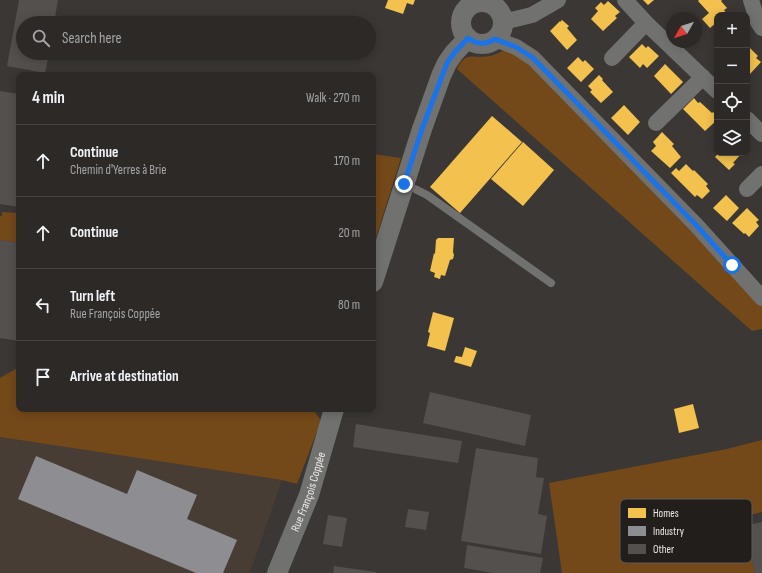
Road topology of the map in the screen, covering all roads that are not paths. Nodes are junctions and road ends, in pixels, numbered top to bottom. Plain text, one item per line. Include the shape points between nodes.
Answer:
1 (558, 0) edge
2 (625, 0) edge
3 (751, 0) edge
4 (478, 1) edge
5 (646, 23) junction
6 (762, 28) edge
7 (499, 30) junction
8 (468, 38) junction
9 (612, 58) dead end
10 (703, 77) junction
11 (714, 88) edge
12 (748, 120) edge
13 (656, 123) dead end
14 (762, 134) edge
15 (762, 174) edge
16 (404, 184) junction
17 (747, 189) dead end
18 (376, 273) edge
19 (551, 283) dead end
20 (762, 298) edge
21 (333, 412) edge
22 (277, 573) edge

1 - 7 street
2 - 5 street
3 - 6 street
4 - 7 street via 492,4 497,9 501,15
4 - 8 street via 467,8 461,20
5 - 9 street
5 - 10 street
7 - 8 street via 484,44 478,44
7 - 20 street via 516,47 533,58 697,226
8 - 16 street via 447,63
10 - 11 street
10 - 13 street
12 - 14 street
15 - 17 street
16 - 18 street
16 - 19 lane via 427,195
21 - 22 street, Rue François Coppée via 309,495

